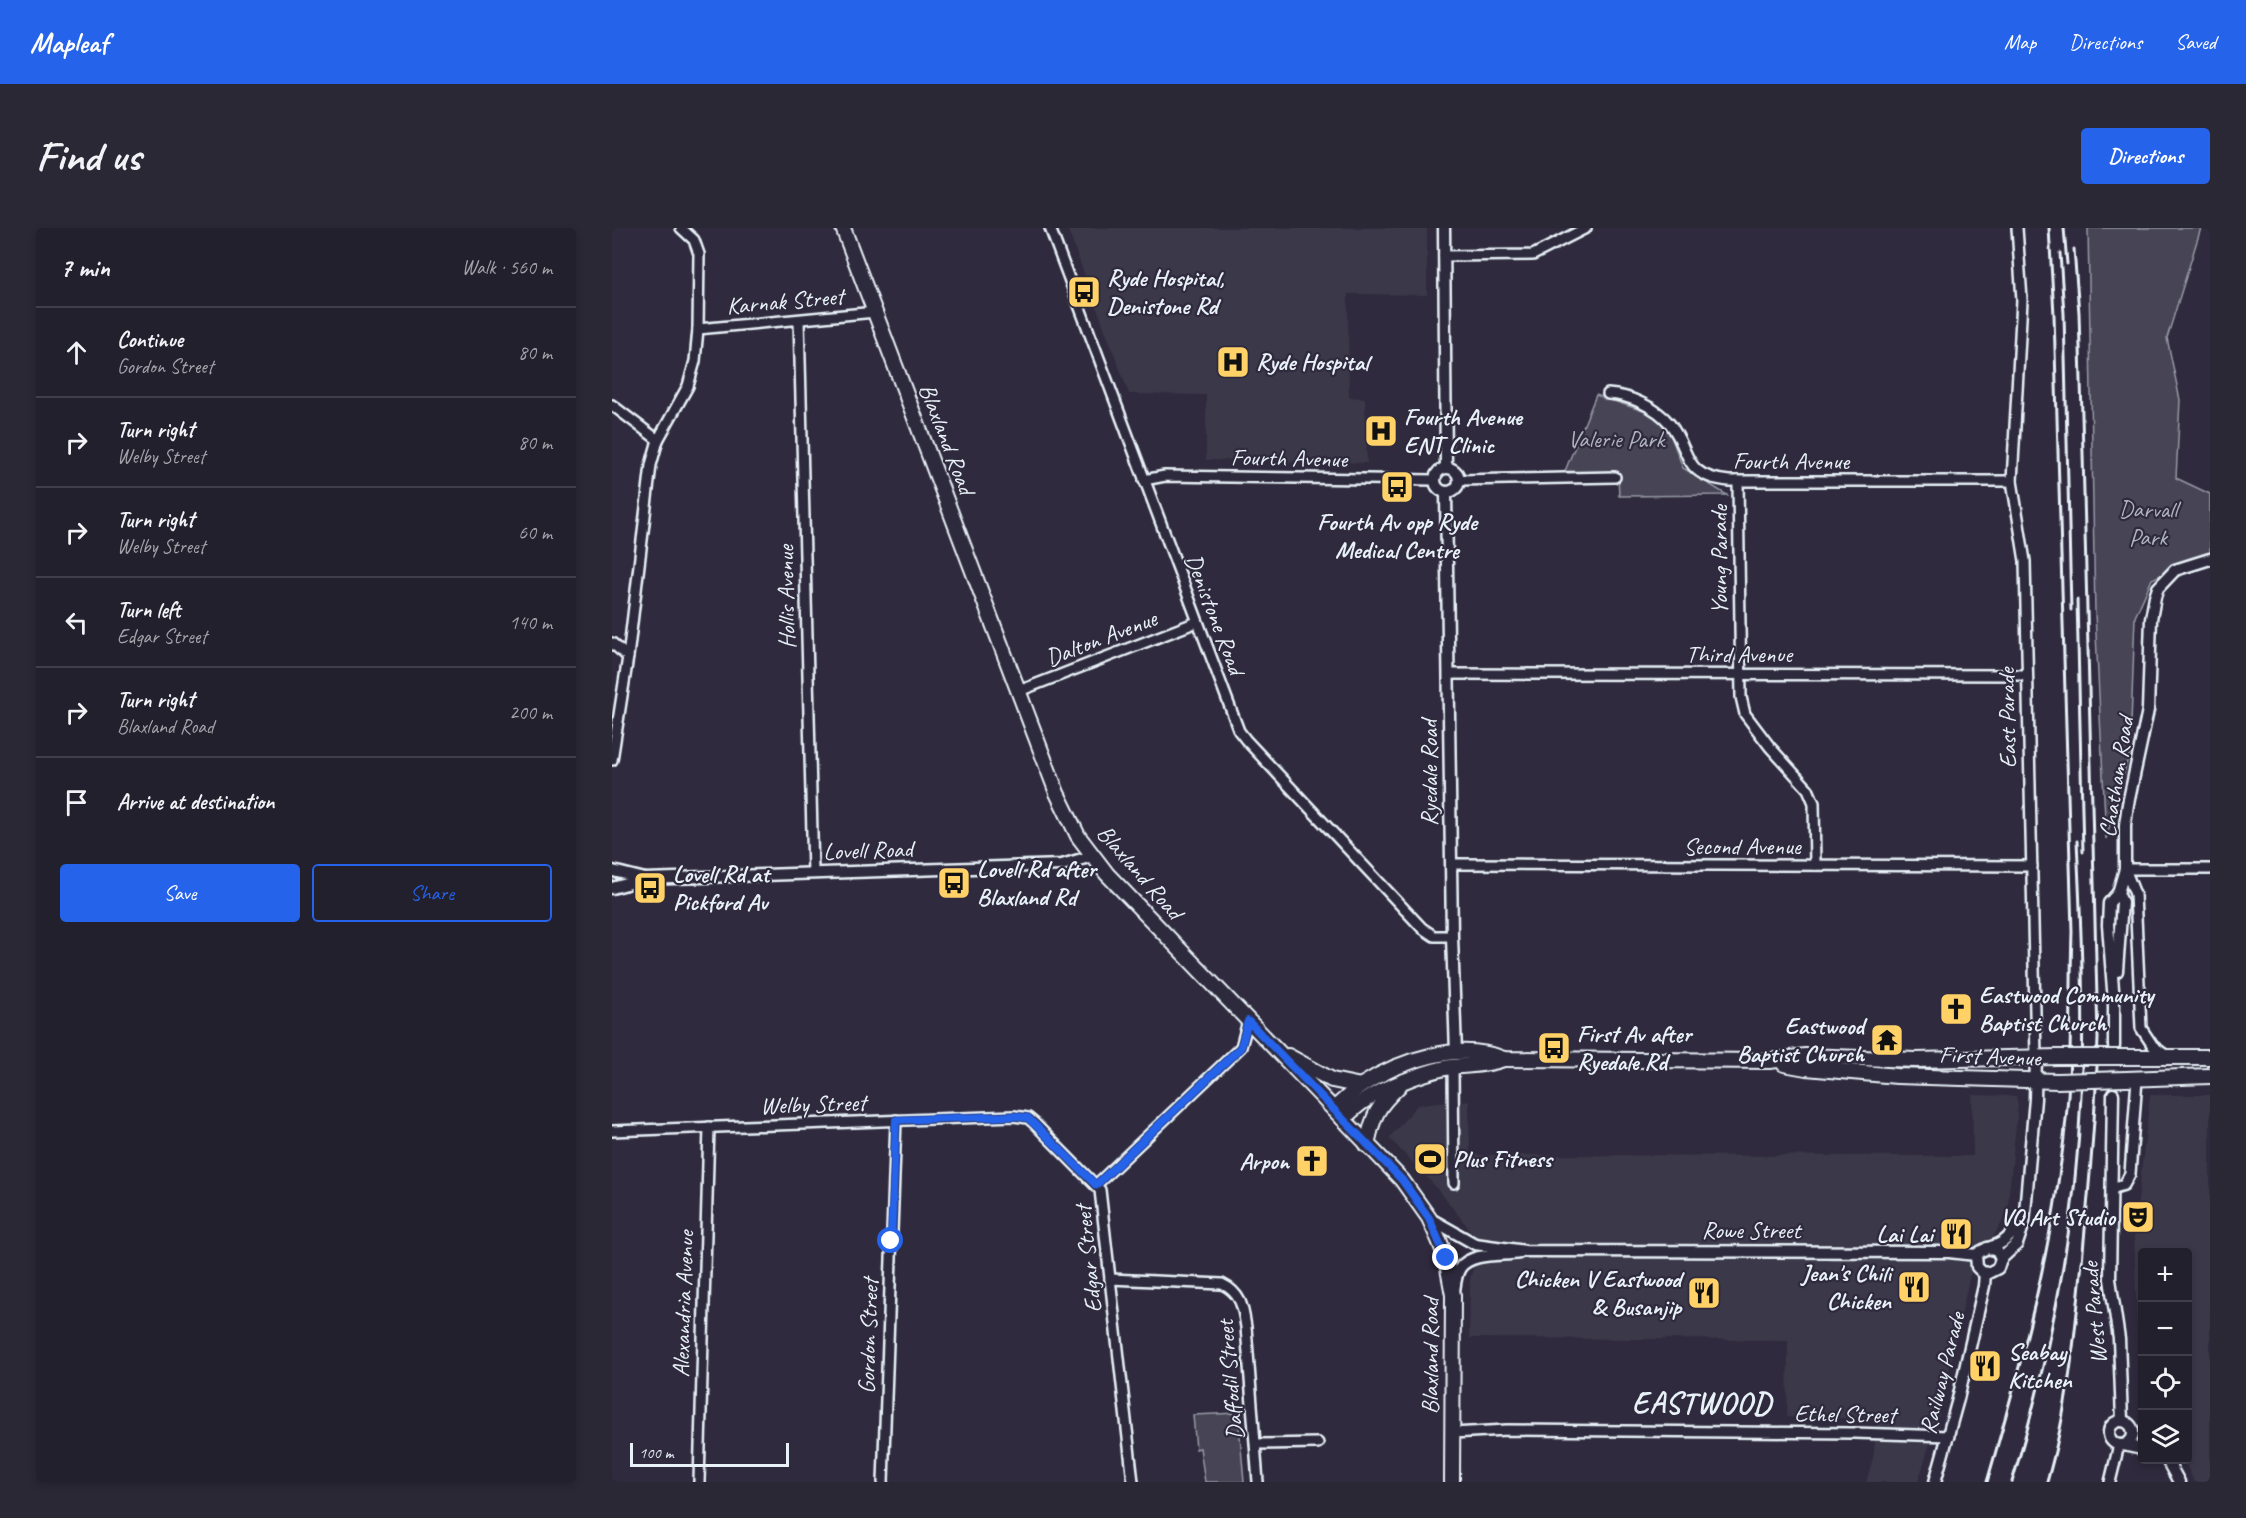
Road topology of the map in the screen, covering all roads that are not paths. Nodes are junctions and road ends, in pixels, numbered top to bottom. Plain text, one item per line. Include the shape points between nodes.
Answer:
1 (681, 228) edge
2 (843, 228) edge
3 (1050, 228) edge
4 (1444, 228) edge
5 (1586, 228) edge
6 (2017, 228) edge
7 (1444, 256) junction
8 (875, 312) junction
9 (799, 320) junction
10 (698, 328) junction
11 (1608, 394) dead end
12 (612, 405) edge
13 (658, 440) junction
14 (1446, 467) junction
15 (1615, 477) dead end
16 (1144, 480) junction
17 (1434, 480) junction
18 (1459, 480) junction
19 (1738, 481) junction
20 (2012, 481) junction
21 (1446, 492) junction
22 (2210, 559) edge
23 (1197, 622) junction
24 (612, 643) edge
25 (628, 657) junction
26 (1739, 673) junction
27 (1450, 674) junction
28 (2027, 675) junction
29 (1019, 691) junction
30 (612, 760) edge
31 (1092, 856) junction
32 (1451, 864) junction
33 (1815, 866) junction
34 (2032, 866) junction
35 (2125, 868) junction
36 (2210, 869) edge
37 (613, 870) edge
38 (813, 873) junction
39 (645, 879) junction
40 (612, 887) edge
41 (1452, 936) junction
42 (1248, 1021) junction
43 (2114, 1046) tunnel mouth
44 (1274, 1048) junction
45 (2036, 1057) junction
46 (2128, 1057) junction
47 (2168, 1057) junction
48 (2210, 1057) edge
49 (1454, 1060) junction
50 (1770, 1061) junction
51 (2210, 1076) edge
52 (2132, 1079) junction
53 (2036, 1081) junction
54 (1402, 1083) junction
55 (1360, 1086) junction
56 (2113, 1094) tunnel mouth
57 (1338, 1114) junction
58 (896, 1120) junction
59 (709, 1127) junction
60 (612, 1131) edge
61 (1367, 1144) junction
62 (1455, 1183) dead end
63 (1096, 1185) junction
64 (2111, 1189) junction
65 (2024, 1209) junction
66 (1429, 1218) junction
67 (1987, 1248) junction
68 (1525, 1251) junction
69 (1976, 1255) junction
70 (2001, 1259) junction
71 (1984, 1273) junction
72 (1110, 1279) junction
73 (1453, 1295) junction
74 (2126, 1424) junction
75 (1452, 1432) junction
76 (2138, 1432) edge
77 (1949, 1437) junction
78 (1318, 1443) dead end
79 (1256, 1444) junction
80 (2121, 1444) junction
81 (2138, 1448) edge
82 (2169, 1464) edge
83 (699, 1482) edge
84 (883, 1482) edge
85 (1133, 1482) edge
86 (1258, 1482) edge
87 (1452, 1482) edge
88 (1935, 1482) edge
89 (2110, 1482) edge
90 (2179, 1482) edge

1 - 10 street via 694,240 699,254
2 - 8 main road, Blaxland Road
3 - 16 street, Denistone Road
4 - 7 street
5 - 7 street via 1533,255
6 - 20 street, East Parade via 2022,300
7 - 14 street
8 - 9 street, Karnak Street
8 - 29 main road, Blaxland Road
9 - 10 street, Karnak Street
9 - 38 street, Hollis Avenue
10 - 13 street via 688,386
11 - 19 street, Fourth Avenue via 1646,406 1662,416 1696,470 1716,479
12 - 13 street
13 - 25 street via 651,465
14 - 17 street via 1438,471
14 - 18 street via 1456,472
15 - 18 street
16 - 17 street, Fourth Avenue via 1165,476
16 - 23 street, Denistone Road
17 - 21 street via 1437,488
18 - 21 street via 1457,487
19 - 20 street, Fourth Avenue
19 - 26 street, Young Parade
20 - 28 street, East Parade via 2025,561
21 - 27 street, Ryedale Road
22 - 35 street, Chatham Road via 2175,570 2155,597 2148,710 2128,804
23 - 29 street, Dalton Avenue
23 - 41 street, Denistone Road via 1246,741 1422,928 1434,936
24 - 25 street
25 - 30 street
26 - 27 street, Third Avenue
26 - 28 street, Third Avenue
26 - 33 street, Young Parade via 1745,714 1808,789 1814,803
27 - 32 street, Ryedale Road
28 - 34 street, East Parade
29 - 31 main road, Blaxland Road via 1066,815
31 - 38 street, Lovell Road via 1062,865
31 - 42 main road, Blaxland Road
32 - 33 street, Second Avenue
32 - 41 street, Ryedale Road
33 - 34 street, Second Avenue
34 - 45 street, East Parade
35 - 36 street
35 - 43 street via 2118,893 2122,902
35 - 47 street, Chatham Road via 2135,894 2140,1028 2153,1046
37 - 39 street, Lovell Road
37 - 40 street via 616,878
38 - 39 street, Lovell Road
39 - 40 street, Lovell Road
41 - 49 street, Ryedale Road
42 - 44 main road, Blaxland Road
42 - 63 street, Edgar Street via 1241,1047
44 - 55 main road via 1332,1080
44 - 57 main road, Blaxland Road
45 - 46 main road, First Avenue, bridge
45 - 50 main road, First Avenue via 1916,1060 1805,1056
45 - 53 street, East Parade
46 - 47 main road, First Avenue
46 - 52 main road via 2137,1068
47 - 48 main road, First Avenue
49 - 50 main road, First Avenue via 1488,1065 1504,1059
49 - 54 main road, First Avenue
49 - 55 main road, First Avenue via 1437,1055
49 - 62 street, Ryedale Road
50 - 53 main road, First Avenue via 1897,1076
51 - 52 main road, First Avenue
52 - 53 main road, First Avenue, bridge
52 - 64 street via 2130,1174 2124,1185
53 - 65 street, East Parade
54 - 57 main road, First Avenue
54 - 61 main road via 1376,1111
55 - 57 main road, First Avenue
56 - 64 street, West Parade
57 - 61 main road, Blaxland Road
58 - 59 street, Welby Street
58 - 63 street, Welby Street via 1028,1118
58 - 84 street, Gordon Street
59 - 60 street, Welby Street
59 - 83 street, Alexandria Avenue
61 - 66 main road, Blaxland Road via 1402,1180
63 - 72 street, Edgar Street via 1100,1190
64 - 74 street, West Parade via 2110,1279
65 - 67 street, East Parade via 2007,1239
65 - 70 street, East Parade via 2020,1237
66 - 68 street, Rowe Street via 1475,1244
66 - 73 main road, Blaxland Road via 1446,1258
67 - 69 street
67 - 70 street via 1997,1251
68 - 69 street, Rowe Street
68 - 73 street, Rowe Street via 1466,1263 1460,1269
69 - 71 street via 1977,1267
70 - 71 street via 1995,1271
71 - 77 street, Railway Parade
72 - 79 street, Daffodil Street via 1222,1284 1232,1289 1244,1311
72 - 85 street, Edgar Street
73 - 75 main road, Blaxland Road
74 - 76 street
74 - 80 street via 2131,1438
74 - 80 street via 2114,1423 2109,1432 2111,1439
75 - 77 street, Ethel Street via 1854,1433
75 - 87 main road, Blaxland Road
77 - 88 street, Railway Parade
78 - 79 street
79 - 86 street, Daffodil Street
80 - 81 street
80 - 89 street
82 - 90 street

